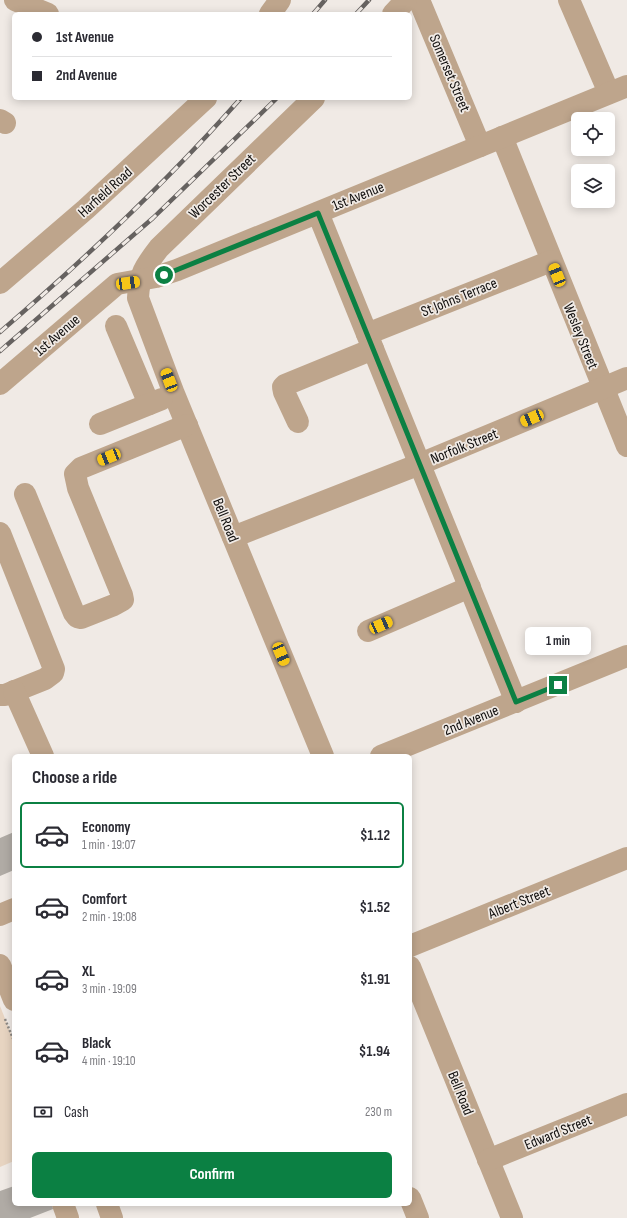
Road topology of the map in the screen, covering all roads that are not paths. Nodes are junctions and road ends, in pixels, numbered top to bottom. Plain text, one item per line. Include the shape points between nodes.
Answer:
1 (16, 0) edge
2 (280, 0) edge
3 (406, 0) edge
4 (419, 0) edge
5 (569, 0) edge
6 (43, 12) edge
7 (271, 12) edge
8 (395, 12) edge
9 (618, 89) edge
10 (204, 100) edge
11 (312, 100) edge
12 (502, 137) junction
13 (480, 146) junction
14 (318, 213) junction
15 (551, 261) junction
16 (139, 281) junction
17 (0, 282) edge
18 (116, 326) dead end
19 (370, 342) junction
20 (627, 378) edge
21 (0, 384) edge
22 (602, 389) junction
23 (174, 394) junction
24 (149, 404) junction
25 (298, 422) dead end
26 (100, 424) dead end
27 (187, 425) junction
28 (627, 446) edge
29 (420, 464) junction
30 (25, 494) dead end
31 (0, 533) edge
32 (233, 537) junction
33 (470, 587) junction
34 (368, 631) dead end
35 (627, 656) edge
36 (7, 693) edge
37 (516, 702) junction
38 (42, 754) edge
39 (323, 754) edge
40 (386, 754) edge
41 (627, 858) edge
42 (12, 910) edge
43 (0, 915) edge
44 (412, 945) edge
45 (0, 965) edge
46 (412, 979) edge
47 (414, 991) edge
48 (8, 1007) edge
49 (627, 1104) edge
50 (488, 1160) junction
51 (412, 1203) edge
52 (64, 1206) edge
53 (107, 1206) edge
54 (68, 1218) edge
55 (112, 1218) edge
56 (418, 1218) edge
57 (512, 1218) edge

1 - 6 street
2 - 7 street
3 - 8 street
4 - 13 street, Somerset Street
5 - 9 street
9 - 12 street, 1st Avenue
10 - 17 street, Harfield Road via 86,209
11 - 16 street, Worcester Street via 158,248 145,266
12 - 13 street, 1st Avenue
12 - 15 street, Wesley Street
13 - 14 street, 1st Avenue
14 - 16 street, 1st Avenue via 177,270
14 - 19 street
15 - 19 street, St Johns Terrace
15 - 22 street, Wesley Street
16 - 21 street, 1st Avenue via 117,284
16 - 23 street, Bell Road via 138,298
18 - 24 street
19 - 25 street, St Johns Terrace via 283,387
19 - 29 street
20 - 22 street, Norfolk Street
22 - 28 street, Wesley Street
22 - 29 street, Norfolk Street
23 - 24 street
23 - 27 street, Bell Road
24 - 26 street
27 - 30 street via 81,468 75,474 78,488 122,595 123,600 114,605 81,618 77,617
27 - 32 street, Bell Road
29 - 32 street, Norfolk Street
29 - 33 street
31 - 36 street via 54,669 45,679
32 - 39 street, Bell Road
33 - 34 street
33 - 37 street
35 - 37 street, 2nd Avenue
36 - 38 street
37 - 40 street, 2nd Avenue
41 - 44 street, Albert Street
42 - 43 street
45 - 48 street
46 - 47 street, Bell Road
47 - 50 street, Bell Road
49 - 50 street, Edward Street
50 - 57 street, Bell Road
51 - 56 street
52 - 54 street
53 - 55 street

